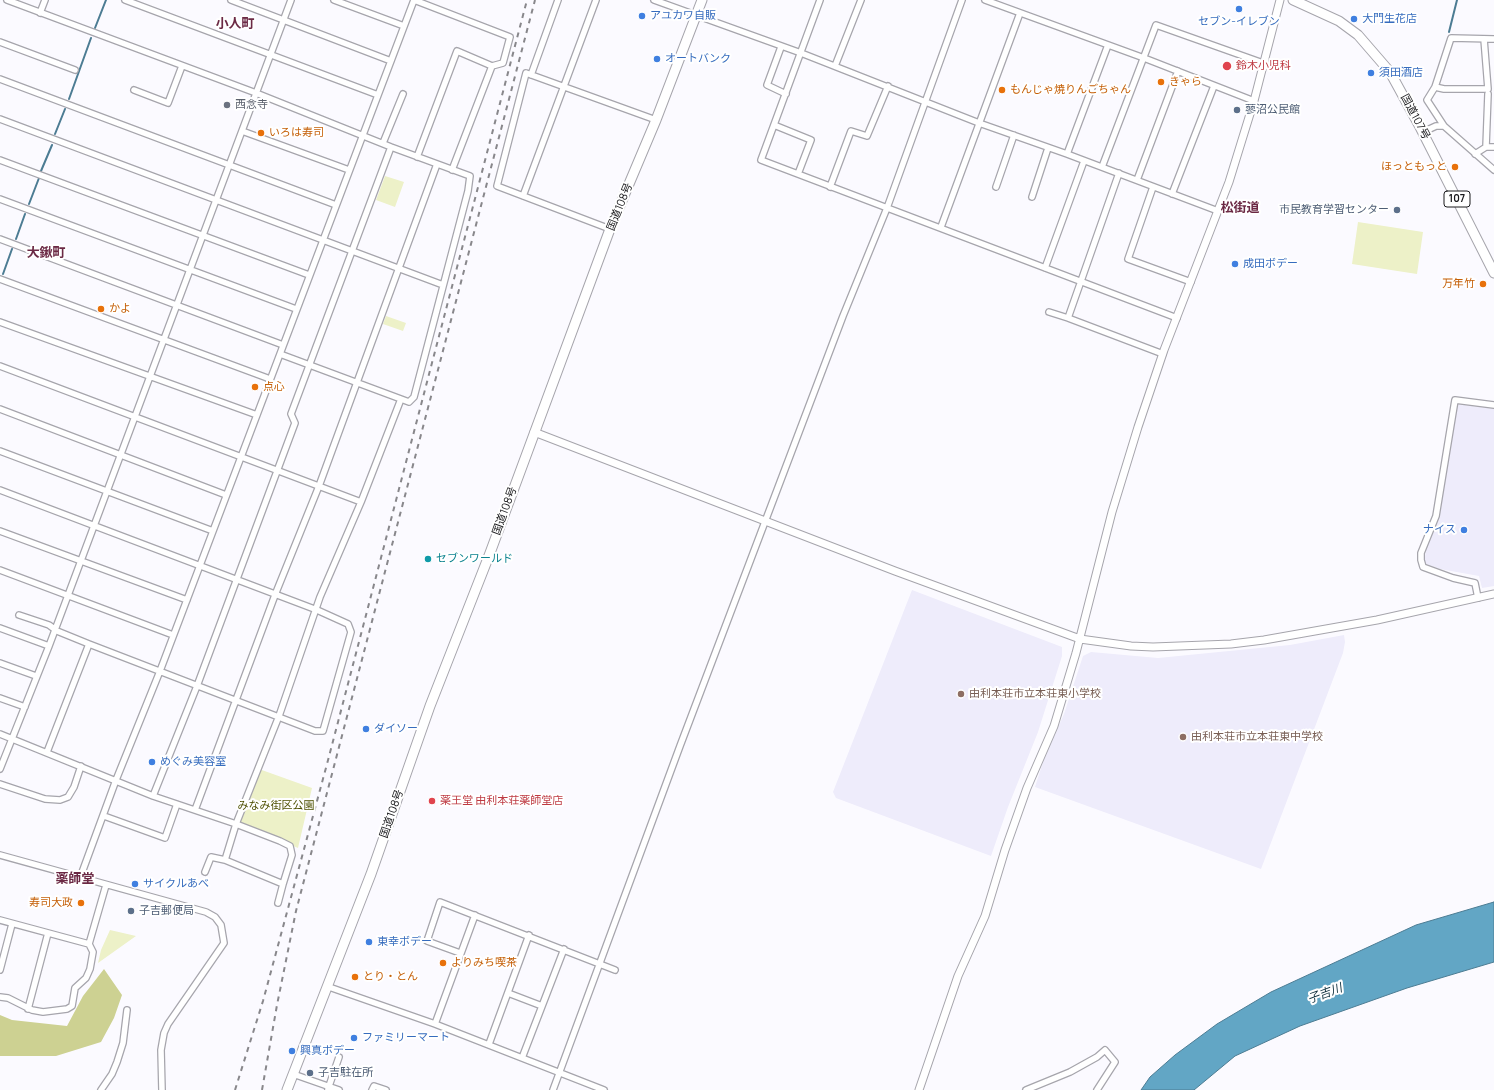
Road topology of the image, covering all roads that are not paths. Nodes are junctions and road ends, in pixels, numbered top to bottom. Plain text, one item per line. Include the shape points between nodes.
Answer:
1 (7, 0) edge
2 (45, 0) edge
3 (124, 0) edge
4 (231, 0) edge
5 (291, 0) edge
6 (334, 0) edge
7 (414, 0) edge
8 (558, 0) edge
9 (596, 0) edge
10 (654, 0) edge
11 (702, 0) edge
12 (820, 0) edge
13 (861, 0) edge
14 (962, 0) edge
15 (985, 0) edge
16 (1280, 0) edge
17 (1293, 0) edge
18 (40, 13) junction
19 (1020, 13) junction
20 (697, 16) junction
21 (284, 20) junction
22 (404, 26) junction
23 (1484, 39) junction
24 (1494, 39) edge
25 (0, 42) edge
26 (1108, 45) junction
27 (781, 47) junction
28 (801, 53) junction
29 (271, 54) junction
30 (1144, 58) junction
31 (391, 61) junction
32 (1263, 63) junction
33 (182, 66) junction
34 (492, 66) junction
35 (835, 66) junction
36 (75, 70) dead end
37 (1178, 71) junction
38 (530, 75) junction
39 (0, 78) edge
40 (565, 86) junction
41 (888, 86) junction
42 (1214, 86) junction
43 (1435, 87) junction
44 (134, 90) dead end
45 (256, 93) junction
46 (403, 94) dead end
47 (786, 94) junction
48 (1488, 94) dead end
49 (378, 95) junction
50 (925, 101) junction
51 (1254, 101) junction
52 (0, 119) edge
53 (656, 120) junction
54 (978, 123) junction
55 (774, 125) junction
56 (1444, 126) junction
57 (242, 131) junction
58 (1423, 132) junction
59 (363, 135) junction
60 (1014, 135) junction
61 (383, 143) junction
62 (391, 147) junction
63 (1486, 147) junction
64 (1494, 147) edge
65 (1048, 148) junction
66 (1067, 154) junction
67 (1475, 154) junction
68 (417, 157) junction
69 (0, 160) edge
70 (1084, 161) junction
71 (437, 164) junction
72 (229, 165) junction
73 (1102, 167) junction
74 (349, 170) junction
75 (452, 170) junction
76 (1494, 170) edge
77 (1119, 173) junction
78 (798, 174) junction
79 (1137, 180) junction
80 (996, 186) dead end
81 (830, 187) junction
82 (1153, 187) junction
83 (1172, 194) junction
84 (523, 196) junction
85 (1032, 197) dead end
86 (0, 199) edge
87 (216, 200) junction
88 (336, 205) junction
89 (887, 208) junction
90 (1218, 211) junction
91 (941, 227) junction
92 (610, 229) junction
93 (203, 236) junction
94 (0, 239) edge
95 (323, 240) junction
96 (352, 252) junction
97 (398, 268) junction
98 (1046, 268) junction
99 (190, 270) junction
100 (1494, 273) edge
101 (309, 275) junction
102 (0, 279) edge
103 (1080, 281) junction
104 (1191, 282) junction
105 (443, 285) junction
106 (177, 306) junction
107 (296, 309) junction
108 (1049, 312) dead end
109 (1068, 318) junction
110 (1177, 318) junction
111 (0, 322) edge
112 (163, 340) junction
113 (283, 345) junction
114 (280, 354) junction
115 (1162, 354) junction
116 (310, 365) junction
117 (0, 366) edge
118 (150, 375) junction
119 (270, 380) junction
120 (356, 383) junction
121 (401, 399) junction
122 (1494, 405) edge
123 (0, 409) edge
124 (257, 415) junction
125 (135, 417) junction
126 (534, 432) junction
127 (0, 451) edge
128 (120, 454) junction
129 (242, 457) junction
130 (276, 471) junction
131 (319, 486) junction
132 (0, 490) edge
133 (106, 491) junction
134 (226, 495) junction
135 (361, 502) junction
136 (766, 521) junction
137 (94, 525) junction
138 (0, 531) edge
139 (213, 531) junction
140 (81, 560) junction
141 (201, 565) junction
142 (0, 570) edge
143 (237, 579) junction
144 (68, 594) junction
145 (1494, 594) edge
146 (275, 595) junction
147 (1478, 598) junction
148 (187, 600) junction
149 (317, 610) junction
150 (19, 615) dead end
151 (0, 628) edge
152 (54, 629) junction
153 (174, 635) junction
154 (1080, 639) junction
155 (89, 644) junction
156 (48, 646) junction
157 (0, 663) edge
158 (160, 671) junction
159 (36, 676) junction
160 (197, 686) junction
161 (0, 698) edge
162 (237, 700) junction
163 (25, 707) junction
164 (278, 716) junction
165 (0, 734) edge
166 (13, 738) junction
167 (47, 752) junction
168 (80, 766) junction
169 (0, 769) edge
170 (116, 780) junction
171 (0, 784) edge
172 (153, 796) junction
173 (177, 804) junction
174 (195, 810) junction
175 (104, 816) junction
176 (236, 824) junction
177 (0, 856) edge
178 (225, 860) junction
179 (205, 872) dead end
180 (80, 878) junction
181 (283, 884) junction
182 (106, 885) junction
183 (278, 903) dead end
184 (475, 916) junction
185 (0, 920) edge
186 (12, 924) junction
187 (48, 933) junction
188 (529, 935) junction
189 (89, 944) junction
190 (564, 949) junction
191 (460, 953) junction
192 (600, 963) junction
193 (0, 970) edge
194 (615, 970) dead end
195 (329, 987) junction
196 (508, 993) junction
197 (0, 997) edge
198 (542, 1006) junction
199 (28, 1009) junction
200 (126, 1010) dead end
201 (435, 1024) junction
202 (489, 1044) junction
203 (339, 1057) dead end
204 (522, 1058) junction
205 (560, 1072) junction
206 (293, 1074) junction
207 (329, 1088) edge
208 (101, 1090) edge
209 (162, 1090) edge
210 (287, 1090) edge
211 (339, 1090) edge
212 (372, 1090) edge
213 (386, 1090) edge
214 (553, 1090) edge
215 (604, 1090) edge
216 (919, 1090) edge
217 (1026, 1090) edge
218 (1097, 1090) edge

1 - 18 street
2 - 18 street
3 - 29 street
4 - 21 street
5 - 21 street
6 - 22 street
7 - 22 street
7 - 34 street via 510,36 503,63
8 - 38 street
9 - 40 street
10 - 20 street
11 - 20 highway, 国道108号
12 - 28 street
13 - 35 street
14 - 50 street
15 - 19 street
16 - 32 street
17 - 58 highway, 国道107号 / 107 via 1339,22 1358,35 1390,72
18 - 33 street
19 - 26 street
19 - 54 street
20 - 27 street
20 - 53 highway, 国道108号
21 - 29 street
21 - 31 street
22 - 31 street
23 - 24 street
23 - 43 street via 1451,38
23 - 43 street via 1488,90
25 - 36 street
26 - 30 street
26 - 66 street
27 - 28 street
27 - 47 street via 767,84
28 - 35 street
28 - 47 street
29 - 45 street
29 - 49 street
30 - 32 street via 1156,24
30 - 37 street
30 - 73 street
31 - 49 street
32 - 51 street
33 - 44 street via 168,103
33 - 45 street
34 - 68 street via 458,51
34 - 75 street
35 - 41 street
37 - 42 street
37 - 79 street
38 - 40 street
38 - 84 street via 526,73 497,186
39 - 72 street
40 - 53 street
40 - 84 street
41 - 50 street
41 - 81 street via 867,136 851,131
42 - 51 street
42 - 83 street
43 - 56 street via 1427,100
45 - 57 street
45 - 59 street
46 - 61 street
47 - 55 street
48 - 63 street
49 - 59 street
50 - 54 street
50 - 89 street
51 - 90 street
52 - 87 street
53 - 92 highway, 国道108号
54 - 60 street
54 - 91 street
55 - 78 street via 811,140
55 - 78 street via 761,160
56 - 58 street via 1436,126
56 - 67 street
57 - 72 street
57 - 74 street
58 - 100 highway, 国道107号 / 107
59 - 61 street
59 - 74 street
60 - 65 street
60 - 80 street
61 - 62 street
62 - 68 street
62 - 96 street
63 - 64 street
63 - 67 street
65 - 66 street
65 - 85 street
66 - 70 street
67 - 76 street
68 - 71 street
69 - 93 street
70 - 73 street
70 - 98 street
71 - 75 street
71 - 97 street
72 - 87 street
72 - 88 street
73 - 77 street
74 - 88 street
75 - 105 street via 470,176
77 - 79 street
77 - 103 street
78 - 81 street
79 - 82 street
81 - 89 street
82 - 83 street
82 - 104 street via 1128,259
83 - 90 street
84 - 92 street
86 - 99 street
87 - 93 street
87 - 95 street
88 - 95 street
89 - 91 street
89 - 136 street via 843,316
90 - 104 street
91 - 98 street
92 - 126 highway, 国道108号
93 - 99 street
93 - 101 street
94 - 106 street
95 - 96 street
95 - 101 street
96 - 97 street
96 - 116 street
97 - 105 street
97 - 120 street
98 - 103 street
99 - 106 street
99 - 107 street
101 - 107 street
102 - 112 street
103 - 109 street
103 - 110 street
104 - 110 street
105 - 121 street via 414,397 409,402
106 - 112 street
106 - 113 street
107 - 113 street
108 - 109 street
109 - 115 street
110 - 115 street
111 - 118 street
112 - 118 street
112 - 119 street
113 - 114 street
114 - 116 street
114 - 119 street
115 - 154 street via 1112,512
116 - 120 street
116 - 130 street via 291,414 295,423
117 - 125 street
118 - 124 street
118 - 125 street
119 - 124 street
120 - 121 street
120 - 131 street
121 - 135 street
122 - 147 street via 1455,400 1436,516 1421,553 1423,567 1453,578 1475,582
123 - 128 street
124 - 129 street
125 - 128 street
125 - 129 street
126 - 136 street
126 - 195 highway, 国道108号 via 430,706
127 - 133 street
128 - 133 street
128 - 134 street
129 - 130 street
129 - 134 street
130 - 131 street
130 - 143 street
131 - 135 street
131 - 146 street
132 - 137 street
133 - 137 street
133 - 139 street
134 - 139 street
135 - 149 street via 320,597
136 - 154 street
136 - 192 street
137 - 140 street
137 - 141 street
138 - 140 street
139 - 141 street
140 - 144 street
140 - 148 street
141 - 143 street
141 - 148 street
142 - 144 street
143 - 146 street
143 - 160 street
144 - 152 street
144 - 153 street
145 - 147 street
146 - 149 street
146 - 162 street
147 - 154 street via 1370,621 1231,644 1153,647
148 - 153 street
149 - 164 street
149 - 164 street via 348,624 351,632 323,731 316,731
150 - 152 street
151 - 156 street
152 - 155 street
152 - 156 street
153 - 158 street
154 - 216 street via 1054,726 1027,788 985,916 958,976
155 - 158 street
155 - 167 street
156 - 159 street
157 - 159 street
158 - 160 street
158 - 170 street
159 - 163 street
160 - 162 street
160 - 172 street
161 - 163 street
162 - 164 street
162 - 174 street
163 - 166 street
164 - 176 street
165 - 166 street
166 - 167 street
166 - 169 street
167 - 168 street
168 - 170 street
168 - 171 street via 74,787 68,797 60,800 45,799
170 - 172 street
170 - 175 street
172 - 173 street
173 - 174 street
173 - 175 street via 165,838
174 - 176 street
175 - 180 street
176 - 178 street
176 - 181 street via 290,846 292,855
177 - 180 street
178 - 179 street via 210,857
178 - 181 street
180 - 182 street
181 - 183 street
182 - 189 street
182 - 209 street via 206,912 218,921 224,934 224,943 172,1018 164,1034 161,1050
184 - 188 street
184 - 191 street
184 - 191 street via 440,902 427,940
185 - 186 street
186 - 187 street
186 - 193 street
187 - 189 street
187 - 199 street
188 - 190 street
188 - 196 street
189 - 199 street via 93,952 90,969 86,978 75,988 72,1006 43,1012
190 - 192 street
190 - 198 street
191 - 201 street
192 - 194 street
192 - 205 street
195 - 201 street
195 - 206 highway, 国道108号
196 - 198 street
196 - 202 street
197 - 199 street via 8,998
198 - 204 street
200 - 208 street via 123,1043 112,1074
201 - 202 street
202 - 204 street
203 - 207 street
204 - 205 street
205 - 214 street
205 - 215 street
206 - 207 street
206 - 210 highway, 国道108号
207 - 211 street
212 - 213 street via 374,1086
217 - 218 street via 1070,1072 1105,1050 1115,1062

